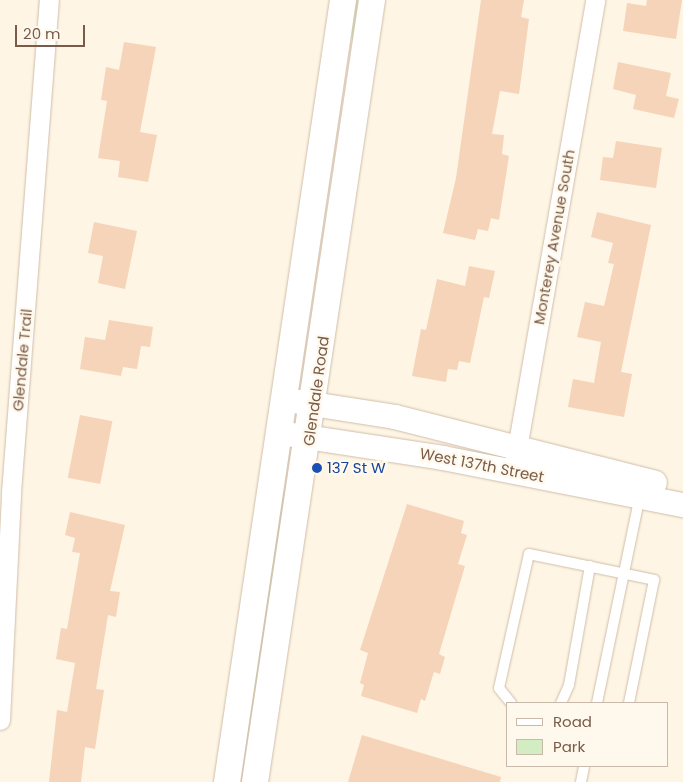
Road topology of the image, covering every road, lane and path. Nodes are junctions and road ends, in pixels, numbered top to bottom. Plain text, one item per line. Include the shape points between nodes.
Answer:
1 (49, 0) edge
2 (343, 0) edge
3 (372, 0) edge
4 (595, 0) edge
5 (285, 400) junction
6 (314, 404) junction
7 (280, 433) junction
8 (309, 437) junction
9 (518, 447) junction
10 (513, 472) junction
11 (683, 492) edge
12 (640, 494) junction
13 (683, 505) edge
14 (590, 566) junction
15 (624, 573) junction
16 (511, 702) edge
17 (561, 702) edge
18 (597, 702) edge
19 (629, 702) edge
20 (0, 720) edge
21 (584, 767) edge
22 (227, 782) edge
23 (255, 782) edge
24 (581, 782) edge

1 - 20 street, Glendale Trail via 10,492
2 - 5 main road, Glendale Road
3 - 6 main road, Glendale Road
4 - 9 street, Monterey Avenue South
5 - 6 street, West 137th Street
5 - 7 main road, Glendale Road
6 - 8 main road, Glendale Road
6 - 9 street, West 137th Street via 394,417
7 - 8 street, West 137th Street
7 - 22 main road, Glendale Road
8 - 10 street, West 137th Street
8 - 23 main road, Glendale Road
9 - 10 street, Monterey Avenue South
9 - 11 street, West 137th Street
10 - 12 street, West 137th Street
12 - 13 street, West 137th Street
12 - 15 lane
14 - 15 lane
14 - 16 lane via 529,554 500,688
14 - 17 lane via 569,684
15 - 18 lane
15 - 19 lane via 654,580
21 - 24 lane

